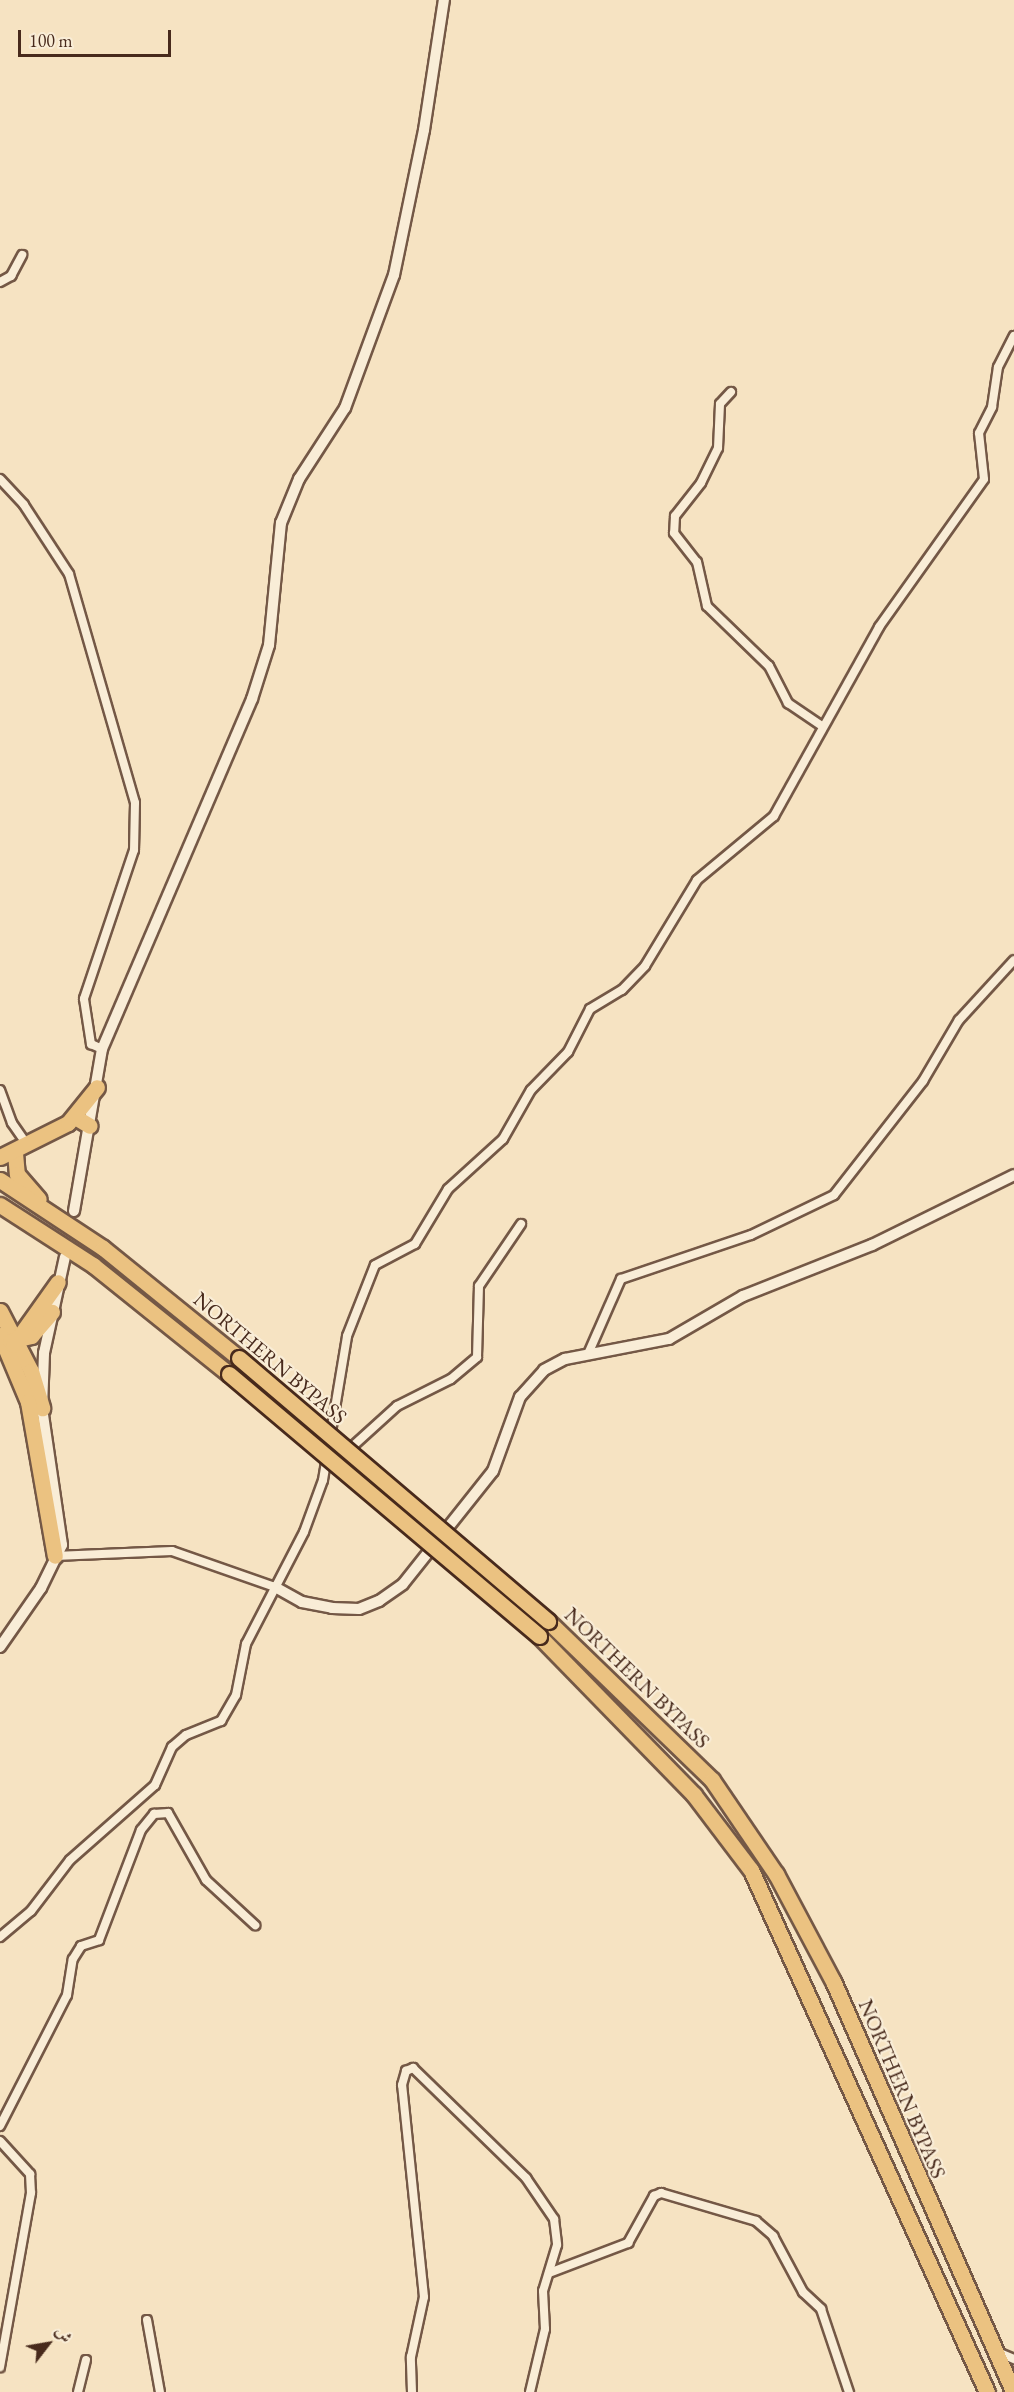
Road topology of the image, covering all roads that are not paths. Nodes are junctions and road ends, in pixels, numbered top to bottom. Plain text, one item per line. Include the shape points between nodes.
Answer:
1 (444, 0) edge
2 (22, 255) dead end
3 (0, 282) edge
4 (1014, 336) edge
5 (731, 392) dead end
6 (0, 479) edge
7 (822, 726) junction
8 (1014, 960) edge
9 (102, 1049) junction
10 (97, 1087) junction
11 (0, 1090) edge
12 (75, 1117) junction
13 (90, 1126) junction
14 (22, 1149) junction
15 (0, 1156) edge
16 (1014, 1175) edge
17 (0, 1180) edge
18 (0, 1206) edge
19 (46, 1209) junction
20 (74, 1211) dead end
21 (521, 1224) dead end
22 (65, 1257) dead end
23 (58, 1282) junction
24 (0, 1311) edge
25 (52, 1312) junction
26 (29, 1318) junction
27 (7, 1343) edge
28 (588, 1354) junction
29 (42, 1408) junction
30 (325, 1472) junction
31 (55, 1556) junction
32 (275, 1587) junction
33 (0, 1647) edge
34 (255, 1925) dead end
35 (0, 1937) edge
36 (0, 2126) edge
37 (0, 2141) edge
38 (549, 2273) junction
39 (147, 2320) dead end
40 (995, 2351) junction
41 (1014, 2359) edge
42 (86, 2360) dead end
43 (0, 2367) edge
44 (78, 2392) edge
45 (160, 2392) edge
46 (412, 2392) edge
47 (530, 2392) edge
48 (849, 2392) edge
49 (987, 2392) edge
50 (1012, 2392) edge

1 - 9 main road via 415,179 372,342 345,408 299,479 281,523 269,645 252,699
2 - 3 street via 11,276
4 - 7 street via 998,367 992,407 979,433 984,479 923,558
5 - 7 street via 720,404 717,447 701,483 675,516 674,533 697,562 707,606 769,666 777,691 788,703
6 - 9 street via 24,505 69,574 135,803 134,850 84,999 91,1044
7 - 30 street via 774,816 697,880 639,973 590,1010 568,1052 531,1090 503,1138 448,1189 415,1244 375,1265 347,1336
8 - 28 street via 959,1020 923,1081 834,1195 751,1235 621,1279
9 - 10 main road
10 - 12 highway
10 - 13 main road
11 - 14 street
12 - 13 highway
12 - 14 highway
13 - 20 main road
14 - 15 highway
14 - 19 highway via 17,1174
16 - 28 main road via 872,1245 743,1296 669,1339
17 - 19 highway, NORTHERN BYPASS
18 - 49 highway, NORTHERN BYPASS, bridge via 93,1265 229,1374 538,1636 694,1795 751,1870
19 - 40 highway, NORTHERN BYPASS, bridge via 103,1248 239,1358 548,1621 712,1780 776,1874 833,1981
21 - 30 street via 479,1286 477,1357 451,1379 397,1406
22 - 23 main road
23 - 25 main road
23 - 26 highway
24 - 26 highway via 15,1320
24 - 27 highway
25 - 27 highway via 40,1329
25 - 29 main road via 44,1353
26 - 27 highway
27 - 29 highway
27 - 31 highway via 37,1440
28 - 32 main road via 558,1363 530,1383 493,1471 391,1594 369,1606 343,1608 302,1602
29 - 31 main road via 62,1545
30 - 32 street via 304,1532
31 - 32 street via 172,1551
31 - 33 main road via 41,1588
32 - 35 street via 246,1644 236,1695 221,1721 186,1735 172,1747 155,1785 70,1860 31,1911
34 - 36 street via 203,1877 168,1814 154,1814 141,1830 99,1940 81,1946 73,1959 67,1995
37 - 43 street via 30,2174 32,2193
38 - 46 street via 558,2237 548,2207 526,2178 419,2071 406,2071 405,2134 424,2297 411,2357
38 - 47 street via 543,2291 543,2341
38 - 48 street via 628,2243 654,2196 661,2193 756,2220 773,2236 803,2292 821,2309
39 - 45 street
40 - 41 street
40 - 50 highway, NORTHERN BYPASS
42 - 44 street

